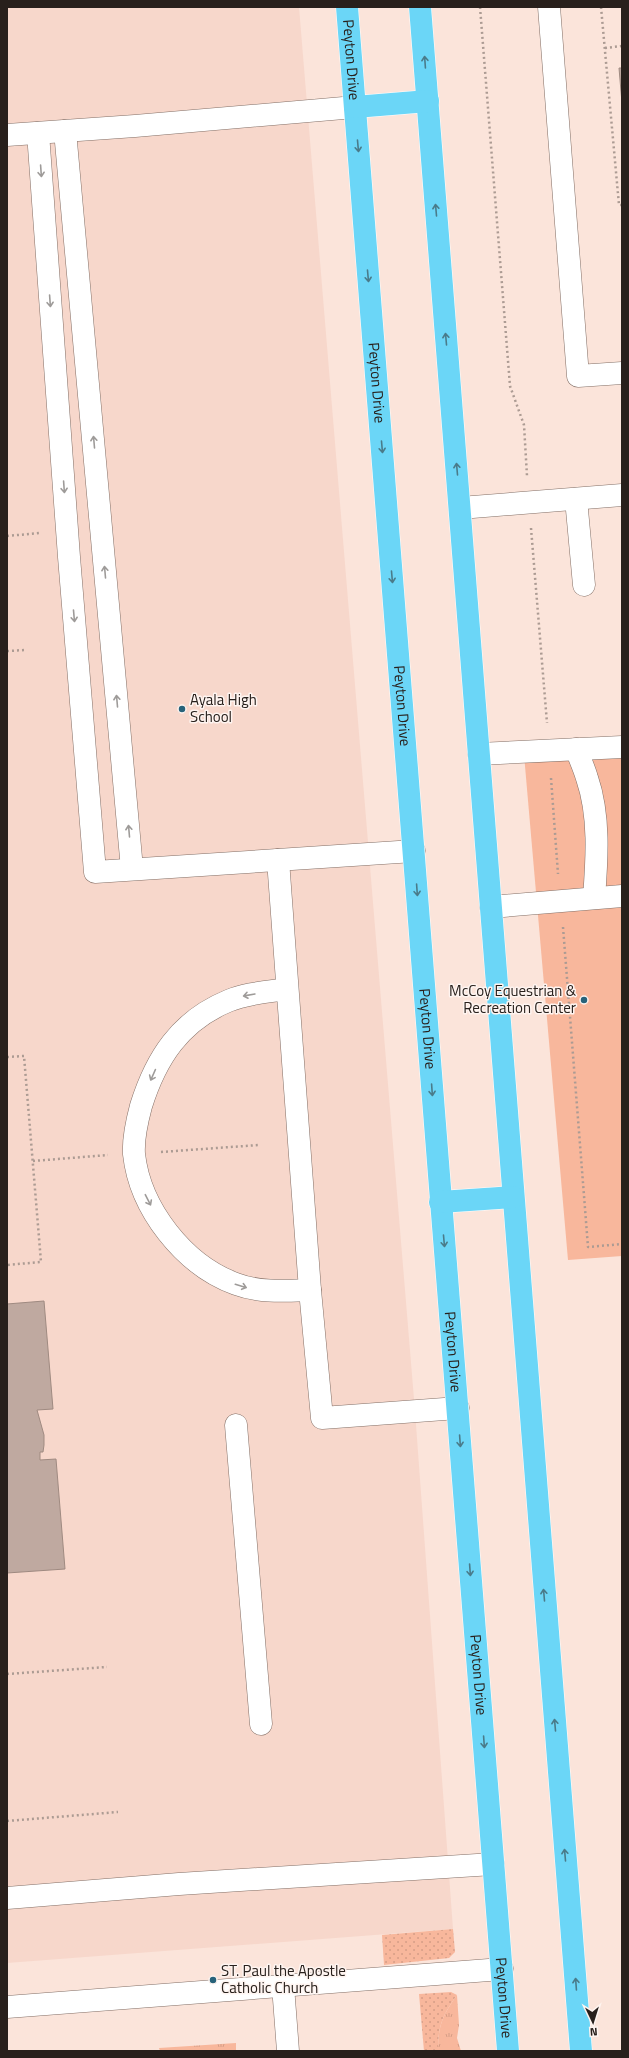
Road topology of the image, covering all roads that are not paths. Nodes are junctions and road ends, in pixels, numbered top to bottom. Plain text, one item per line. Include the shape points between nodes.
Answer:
1 (347, 7) edge
2 (420, 7) edge
3 (549, 7) edge
4 (428, 101) junction
5 (355, 107) junction
6 (65, 131) junction
7 (38, 132) junction
8 (7, 135) edge
9 (622, 373) edge
10 (622, 495) edge
11 (576, 499) junction
12 (460, 508) junction
13 (584, 585) dead end
14 (622, 747) edge
15 (576, 750) junction
16 (479, 754) junction
17 (414, 851) junction
18 (278, 860) junction
19 (132, 869) junction
20 (622, 896) edge
21 (594, 898) junction
22 (491, 907) junction
23 (288, 989) junction
24 (513, 1197) junction
25 (440, 1202) junction
26 (310, 1290) junction
27 (458, 1408) junction
28 (236, 1425) dead end
29 (261, 1724) dead end
30 (493, 1864) junction
31 (7, 1898) edge
32 (502, 1969) junction
33 (283, 1986) junction
34 (7, 2007) edge
35 (288, 2051) edge
36 (508, 2051) edge
37 (581, 2051) edge

1 - 5 main road, Peyton Drive
4 -> 2 main road
3 - 9 lane via 578,376
4 - 5 main road
12 -> 4 main road
5 - 6 lane
5 -> 17 main road, Peyton Drive
6 - 7 lane
19 -> 6 lane
7 - 8 lane
7 -> 19 lane via 95,872
10 - 11 lane
11 - 12 lane
11 - 13 lane
12 - 16 main road
14 - 15 lane
15 - 16 lane
15 - 21 lane via 592,796 597,856
16 - 22 main road
17 - 18 lane
17 -> 25 main road, Peyton Drive
18 - 19 lane
18 - 23 lane
20 - 21 lane
21 - 22 lane
22 - 24 main road
23 - 26 lane
23 -> 26 lane via 245,995 229,1001 200,1017 178,1036 165,1051 148,1086 137,1126 134,1153 143,1188 152,1208 174,1241 203,1266 235,1284 254,1290
24 - 25 main road
37 -> 24 main road
25 -> 27 main road, Peyton Drive
26 - 27 lane via 322,1418
27 -> 30 main road, Peyton Drive
28 - 29 lane
30 - 31 lane
30 - 32 main road, Peyton Drive
32 - 33 lane
32 - 36 main road, Peyton Drive
33 - 34 lane
33 - 35 lane

